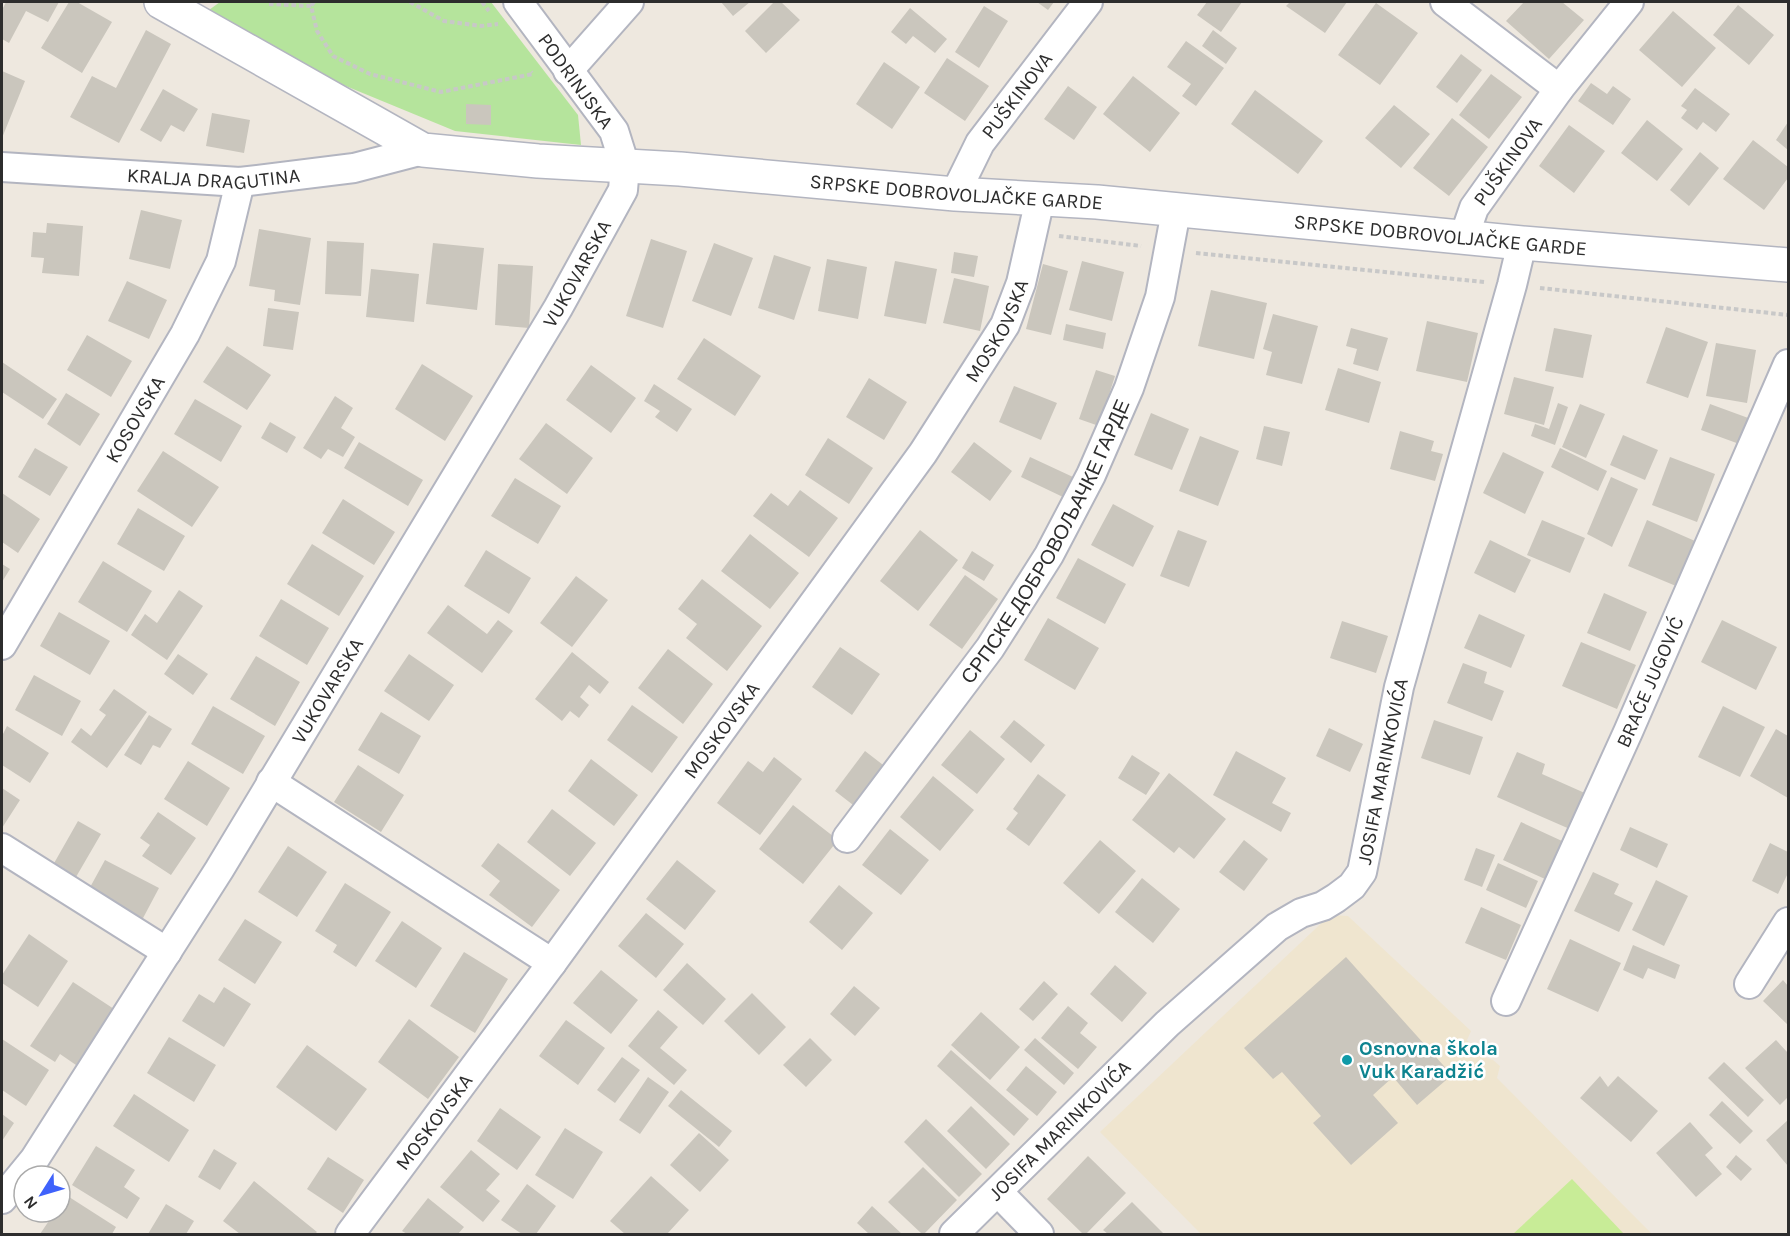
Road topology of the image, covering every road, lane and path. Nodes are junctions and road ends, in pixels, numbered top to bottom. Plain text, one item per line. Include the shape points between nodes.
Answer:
1 (161, 2) edge
2 (410, 2) edge
3 (518, 2) edge
4 (629, 2) edge
5 (1088, 2) edge
6 (1445, 2) edge
7 (1629, 2) edge
8 (269, 4) dead end
9 (312, 4) edge
10 (505, 32) dead end
11 (528, 66) dead end
12 (568, 71) junction
13 (1559, 89) junction
14 (423, 150) junction
15 (625, 166) junction
16 (2, 167) edge
17 (240, 182) junction
18 (956, 194) junction
19 (1040, 199) junction
20 (1176, 211) junction
21 (1032, 233) junction
22 (1464, 237) junction
23 (1522, 243) junction
24 (1170, 250) junction
25 (1788, 265) edge
26 (1512, 285) junction
27 (1788, 315) edge
28 (1788, 364) edge
29 (2, 645) edge
30 (271, 782) junction
31 (847, 838) dead end
32 (2, 848) edge
33 (1788, 922) edge
34 (167, 952) junction
35 (552, 963) junction
36 (1749, 984) dead end
37 (1506, 1001) dead end
38 (998, 1192) junction
39 (2, 1199) edge
40 (350, 1234) edge
41 (954, 1234) edge
42 (1039, 1234) edge

1 - 14 main road, SRPSKE DOBROVOLJAČKE GARDE
2 - 10 path via 444,21 499,24
3 - 12 street, PODRINJSKA
4 - 12 street
5 - 18 street, PUŠKINOVA via 980,143
6 - 13 street
7 - 13 street, PUŠKINOVA
8 - 9 path
9 - 11 path via 317,32 333,56 370,74 441,92 533,74
12 - 15 street, PODRINJSKA via 614,131
13 - 22 street, PUŠKINOVA via 1474,207
14 - 15 main road, SRPSKE DOBROVOLJAČKE GARDE
14 - 17 street, KRALJA DRAGUTINA via 354,168
15 - 18 main road, SRPSKE DOBROVOLJAČKE GARDE
15 - 30 street, VUKOVARSKA via 623,190 558,308
16 - 17 street, KRALJA DRAGUTINA
17 - 29 street, KOSOVSKA via 221,261 185,334
18 - 19 main road, SRPSKE DOBROVOLJAČKE GARDE
19 - 20 main road, SRPSKE DOBROVOLJAČKE GARDE
19 - 21 street, MOSKOVSKA
20 - 22 main road, SRPSKE DOBROVOLJAČKE GARDE
20 - 24 street, СРПСКЕ ДОБРОВОЉАЧКЕ ГАРДЕ
21 - 24 path
21 - 35 street, MOSKOVSKA via 1021,283 1005,325 923,453
22 - 23 main road, SRPSKE DOBROVOLJAČKE GARDE
23 - 25 main road, SRPSKE DOBROVOLJAČKE GARDE
23 - 26 street, JOSIFA MARINKOVIĆA
24 - 26 path
24 - 31 street, СРПСКЕ ДОБРОВОЉАЧКЕ ГАРДЕ via 1160,297 1129,388 1091,476 1049,555 990,648
26 - 27 path
26 - 38 street, JOSIFA MARINKOVIĆA via 1399,687 1362,872 1336,898 1277,927 1167,1024
28 - 37 street, BRAĆE JUGOVIĆ
30 - 34 street, VUKOVARSKA
30 - 35 street
32 - 34 street
33 - 36 street
34 - 39 street, VUKOVARSKA via 34,1160
35 - 40 street, MOSKOVSKA
38 - 41 street, JOSIFA MARINKOVIĆA
38 - 42 street

